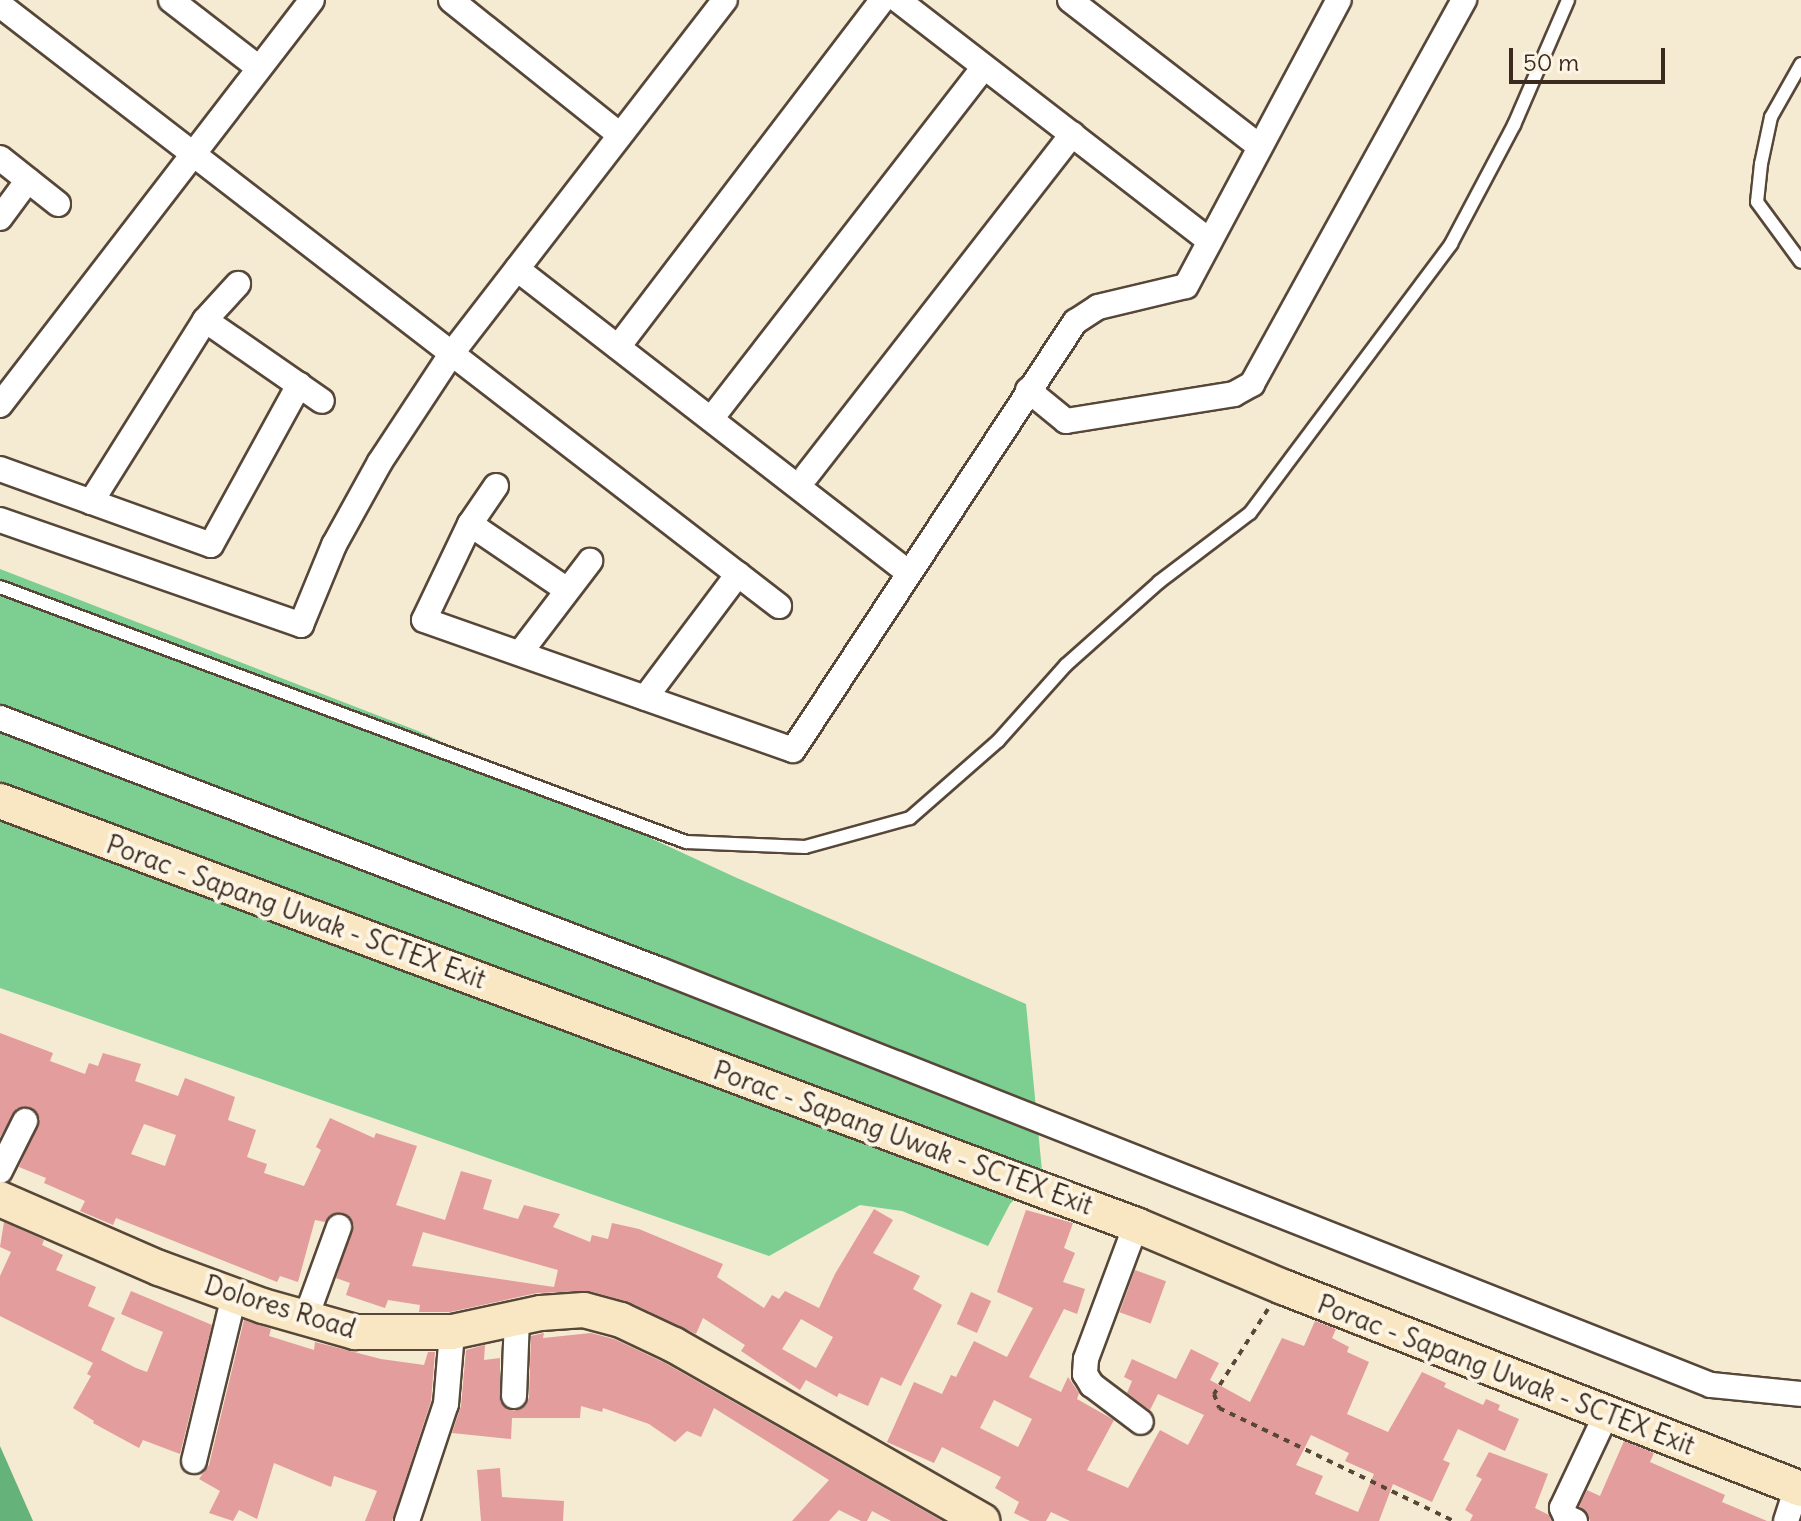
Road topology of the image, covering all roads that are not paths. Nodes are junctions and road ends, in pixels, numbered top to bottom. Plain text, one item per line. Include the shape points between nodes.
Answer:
1 (171, 0) edge
2 (312, 0) edge
3 (451, 0) edge
4 (725, 0) edge
5 (882, 0) edge
6 (898, 0) edge
7 (1070, 0) edge
8 (1339, 0) edge
9 (1464, 0) edge
10 (1568, 0) edge
11 (0, 5) edge
12 (1801, 64) edge
13 (984, 67) junction
14 (259, 68) junction
15 (1072, 134) junction
16 (620, 135) junction
17 (1260, 147) junction
18 (193, 154) junction
19 (0, 158) edge
20 (28, 180) junction
21 (58, 204) dead end
22 (0, 218) edge
23 (1210, 241) junction
24 (1801, 262) edge
25 (517, 269) junction
26 (238, 284) dead end
27 (205, 320) junction
28 (618, 347) junction
29 (452, 353) junction
30 (299, 385) junction
31 (1028, 390) junction
32 (322, 401) dead end
33 (0, 405) edge
34 (711, 419) junction
35 (0, 469) edge
36 (807, 475) dead end
37 (496, 486) dead end
38 (91, 502) junction
39 (0, 520) edge
40 (470, 524) junction
41 (590, 561) dead end
42 (909, 573) junction
43 (738, 574) junction
44 (0, 587) edge
45 (567, 590) junction
46 (779, 606) dead end
47 (520, 653) junction
48 (645, 698) junction
49 (0, 718) edge
50 (0, 801) edge
51 (25, 1121) dead end
52 (0, 1171) edge
53 (0, 1199) edge
54 (1136, 1225) junction
55 (339, 1227) dead end
56 (234, 1296) junction
57 (306, 1317) junction
58 (517, 1318) junction
59 (452, 1332) junction
60 (1801, 1394) edge
61 (514, 1396) dead end
62 (1606, 1415) junction
63 (1141, 1422) dead end
64 (194, 1461) dead end
65 (1799, 1488) edge
66 (407, 1521) edge
67 (982, 1521) edge
68 (1575, 1521) edge
69 (1786, 1521) edge

1 - 14 street
2 - 14 street
3 - 16 street
4 - 16 street
5 - 28 street
6 - 13 street
7 - 17 street
8 - 17 street
9 - 31 street via 1252,384 1234,394 1066,421
10 - 44 lane via 1514,125 1451,244 1250,513 1159,582 1066,665 998,741 910,818 805,847 686,842
11 - 18 street
12 - 24 lane via 1771,117 1757,202
13 - 15 street
13 - 34 street
14 - 18 street
15 - 23 street
15 - 36 street
16 - 25 street
17 - 23 street
18 - 29 street
18 - 33 street
19 - 20 street
20 - 21 street
20 - 22 street
23 - 31 street via 1186,286 1098,307 1075,322
25 - 28 street
25 - 29 street
26 - 27 street
27 - 30 street
27 - 38 street
28 - 34 street
29 - 39 street via 380,462 334,545 301,625
29 - 43 street
30 - 32 street
30 - 38 street via 211,545
31 - 42 street
34 - 42 street
35 - 38 street
37 - 40 street
40 - 45 street
40 - 47 street via 424,620
41 - 45 street
42 - 48 street via 793,750
43 - 46 street
43 - 48 street
45 - 47 street
47 - 48 street
49 - 60 street via 689,981 1711,1385
50 - 54 main road, Porac - Sapang Uwak - SCTEX Exit
51 - 52 street
53 - 56 main road, Dolores Road
54 - 62 main road, Porac - Sapang Uwak - SCTEX Exit
54 - 63 street via 1085,1374
55 - 57 street
56 - 57 main road, Dolores Road
56 - 64 street
57 - 59 main road, Dolores Road via 355,1332
58 - 59 main road, Dolores Road
58 - 61 street
58 - 67 main road, Dolores Road via 584,1310 621,1320
59 - 66 street via 446,1404
62 - 65 main road, Porac - Sapang Uwak - SCTEX Exit
62 - 68 street via 1562,1508
65 - 69 street

